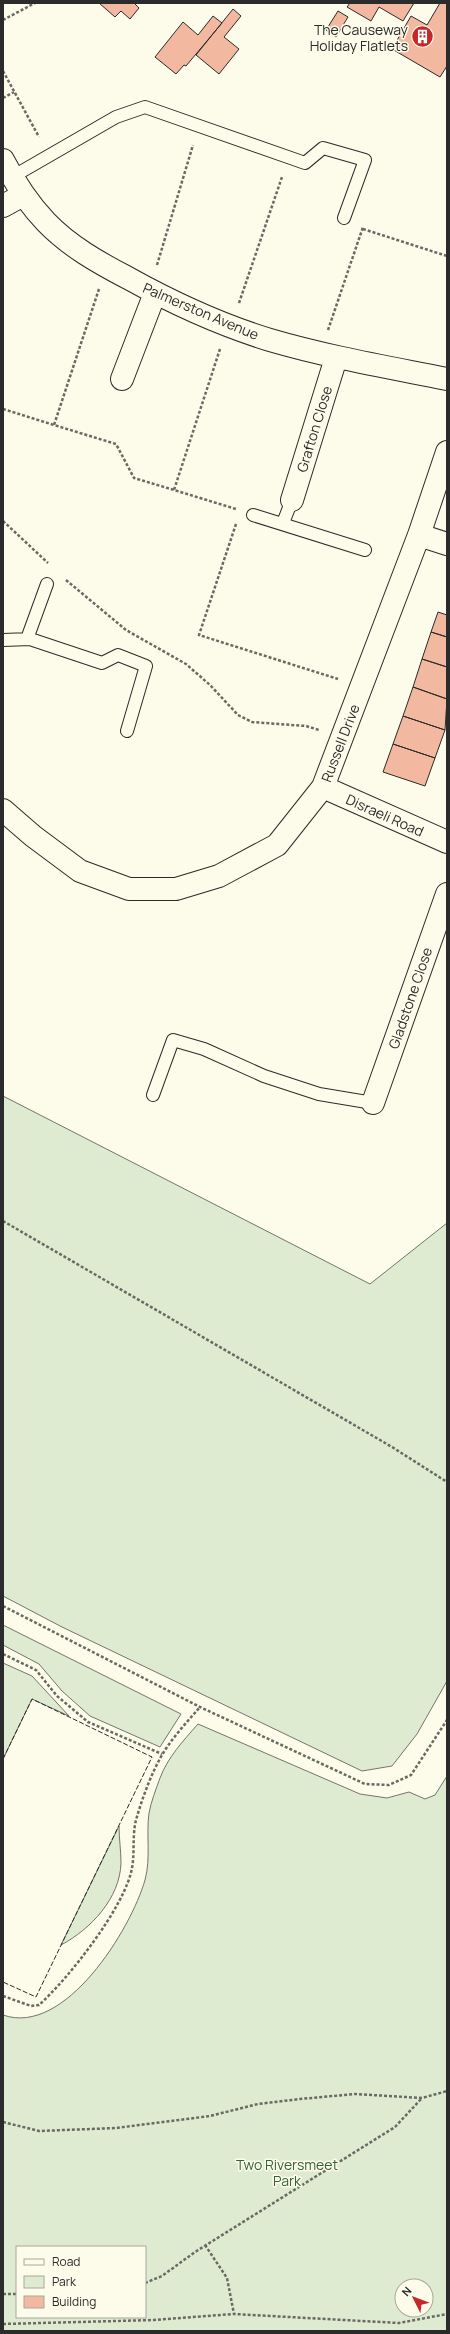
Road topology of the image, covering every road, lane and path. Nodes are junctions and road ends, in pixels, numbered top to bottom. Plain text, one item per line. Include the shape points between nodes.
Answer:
1 (35, 3) edge
2 (3, 20) edge
3 (3, 71) edge
4 (14, 92) junction
5 (3, 98) edge
6 (199, 126) junction
7 (49, 155) junction
8 (289, 157) junction
9 (8, 168) edge
10 (23, 195) junction
11 (3, 206) edge
12 (344, 218) joint
13 (363, 229) junction
14 (447, 256) edge
15 (106, 267) junction
16 (152, 292) junction
17 (230, 326) junction
18 (328, 356) junction
19 (122, 379) dead end
20 (447, 379) edge
21 (3, 409) edge
22 (54, 425) junction
23 (447, 452) edge
24 (174, 490) junction
25 (292, 500) joint
26 (240, 510) junction
27 (253, 515) joint
28 (3, 522) edge
29 (283, 523) junction
30 (419, 534) junction
31 (447, 544) edge
32 (365, 550) dead end
33 (54, 569) dead end
34 (64, 578) dead end
35 (47, 584) dead end
36 (27, 639) junction
37 (3, 640) edge
38 (362, 686) junction
39 (128, 731) dead end
40 (342, 739) junction
41 (323, 787) junction
42 (3, 810) edge
43 (447, 842) edge
44 (447, 894) edge
45 (153, 1095) dead end
46 (373, 1103) joint
47 (3, 1221) edge
48 (447, 1482) edge
49 (3, 1606) edge
50 (3, 1654) edge
51 (200, 1707) junction
52 (447, 1720) edge
53 (162, 1754) junction
54 (3, 1996) edge
55 (447, 2091) edge
56 (422, 2098) junction
57 (3, 2122) edge
58 (205, 2246) junction
59 (146, 2282) edge
60 (3, 2294) edge
61 (16, 2294) edge
62 (234, 2314) junction
63 (447, 2314) edge
64 (3, 2324) edge

1 - 2 path
3 - 4 path
4 - 5 path
4 - 7 path
6 - 7 lane via 145,107 116,117
6 - 8 lane
6 - 16 path
7 - 9 lane
8 - 12 lane via 305,163 323,148 365,160
8 - 17 path
9 - 10 street, Palmerston Avenue
10 - 11 street
10 - 15 street, Palmerston Avenue via 59,234
12 - 13 path via 364,225
13 - 14 path
13 - 18 path
15 - 16 street, Palmerston Avenue
15 - 22 path
16 - 17 street, Palmerston Avenue
16 - 19 street
17 - 18 street, Palmerston Avenue via 268,340
17 - 24 path
18 - 20 street, Palmerston Avenue
18 - 25 street, Grafton Close
21 - 22 path
22 - 24 path via 116,444 134,478
23 - 30 street, Russell Drive
24 - 26 path
25 - 29 lane
26 - 27 path
26 - 38 path via 199,636
27 - 29 lane
28 - 33 path
29 - 32 lane
30 - 31 street
30 - 38 street, Russell Drive
34 - 40 path via 126,630 186,664 238,715 252,722 306,726
35 - 36 lane
36 - 37 lane
36 - 39 lane via 102,663 118,655 146,666
38 - 40 street, Russell Drive
40 - 41 street, Russell Drive
41 - 42 street, Russell Drive via 277,845 219,876 176,889 129,889 80,871
41 - 43 street, Disraeli Road
44 - 46 street, Gladstone Close
45 - 46 lane via 173,1040 204,1049 264,1076 319,1094
47 - 48 path via 385,1443
49 - 51 path
50 - 53 path via 36,1670 57,1696 88,1722
51 - 52 path via 365,1784 389,1785 411,1775
51 - 53 path
53 - 54 path via 136,1820 132,1868 120,1899 98,1936 77,1964 39,2005 31,2006
55 - 56 path
56 - 57 path via 355,2094 300,2099 258,2104 210,2116 116,2128 40,2132
56 - 58 path via 395,2127
58 - 59 path via 162,2276
58 - 62 path via 227,2278
60 - 61 path
62 - 63 path via 399,2323
62 - 64 path via 154,2320

